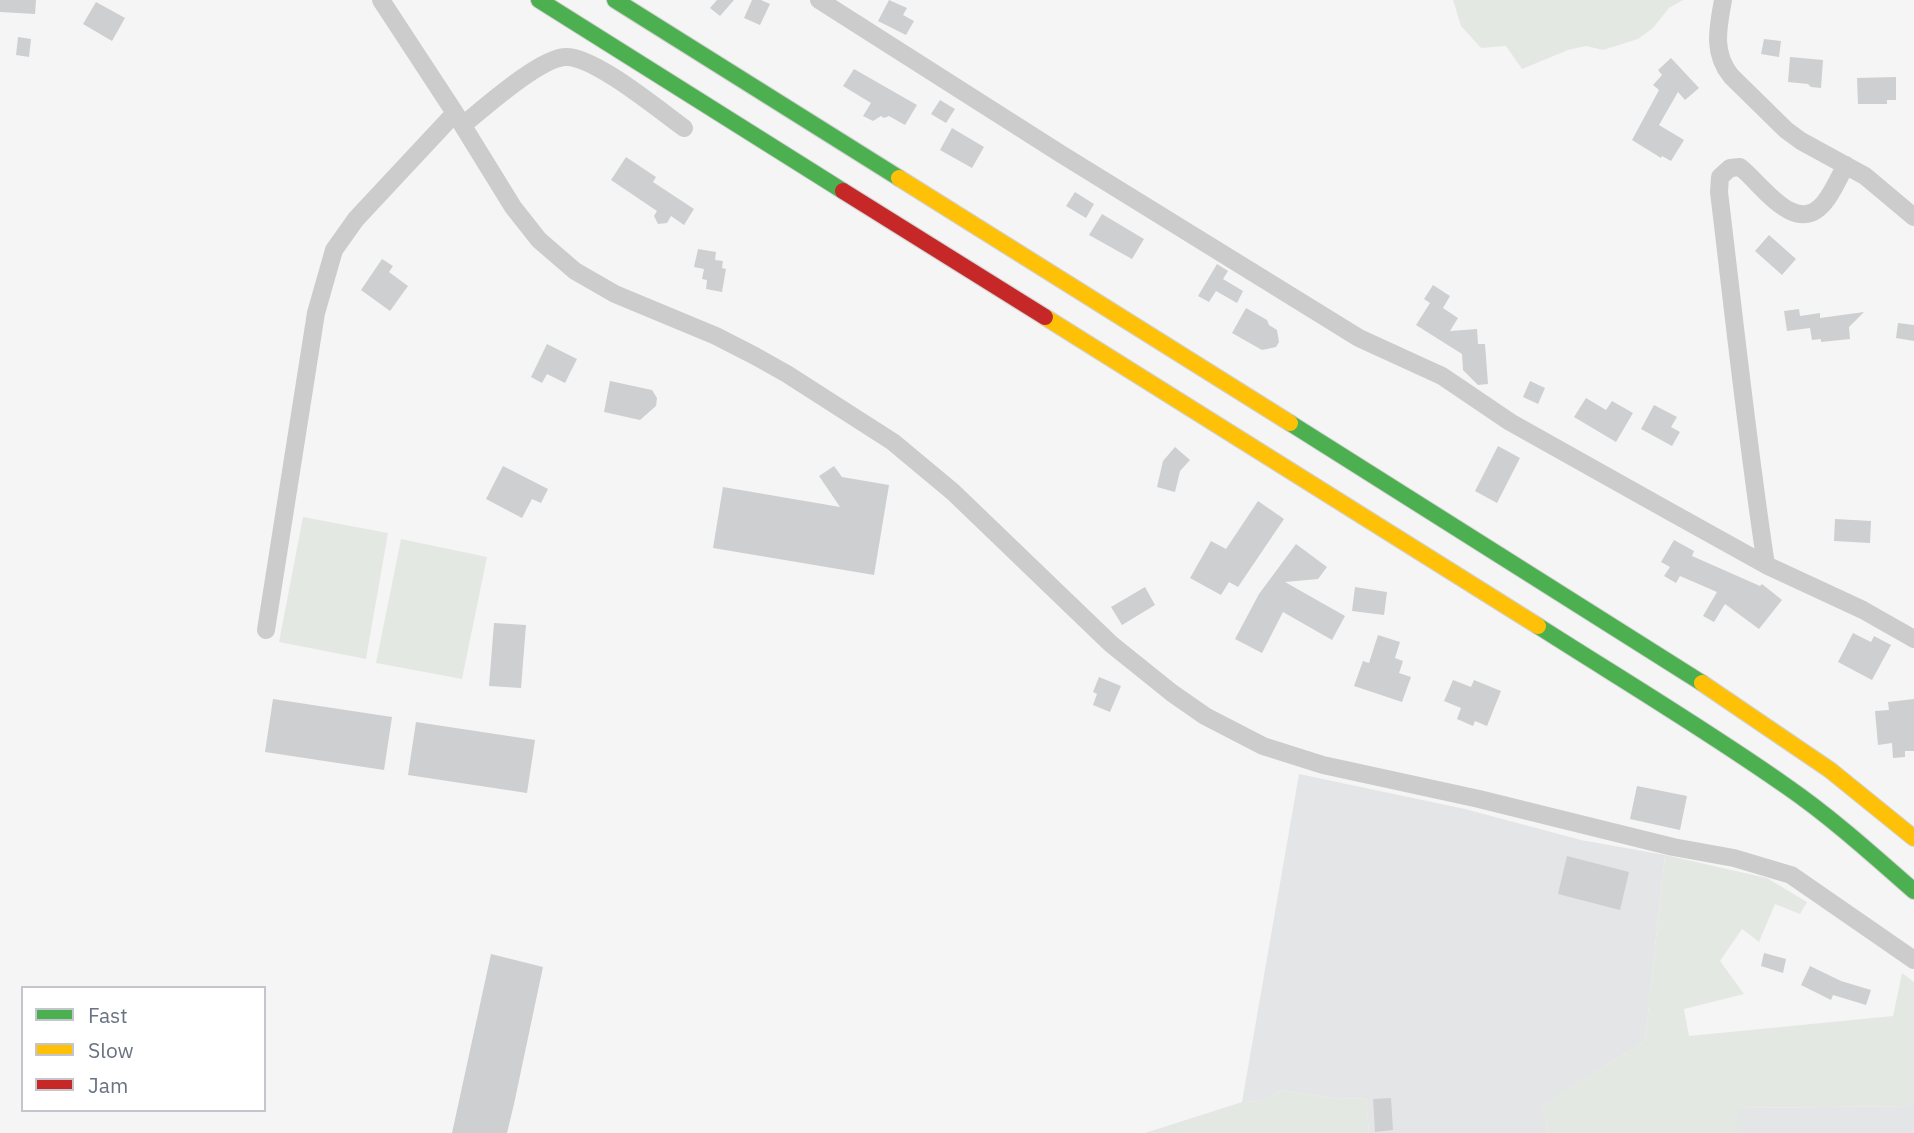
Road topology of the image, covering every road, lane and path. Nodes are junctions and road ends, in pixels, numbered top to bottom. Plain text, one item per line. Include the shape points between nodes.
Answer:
1 (380, 0) edge
2 (539, 0) edge
3 (615, 0) edge
4 (820, 0) edge
5 (1723, 0) edge
6 (459, 119) junction
7 (684, 128) dead end
8 (1846, 165) junction
9 (1914, 217) edge
10 (1766, 565) junction
11 (265, 630) dead end
12 (1914, 639) edge
13 (1914, 838) edge
14 (1914, 891) edge
15 (1914, 960) edge

1 - 6 street
2 - 14 highway via 1695,725 1788,787
3 - 13 highway via 1692,677 1830,769
4 - 10 street via 1337,325 1442,376 1510,422
5 - 8 street via 1717,41 1724,68 1786,130
6 - 7 street via 545,63 565,57 601,70
6 - 11 street via 356,219 334,250 316,313
6 - 15 street via 513,207 539,240 575,271 615,294 755,356 892,442 953,492 1111,644 1205,716 1263,746 1323,765 1734,858 1791,875
8 - 9 street
8 - 10 street via 1824,203 1803,216 1776,202 1740,167 1730,168 1720,177
10 - 12 street

